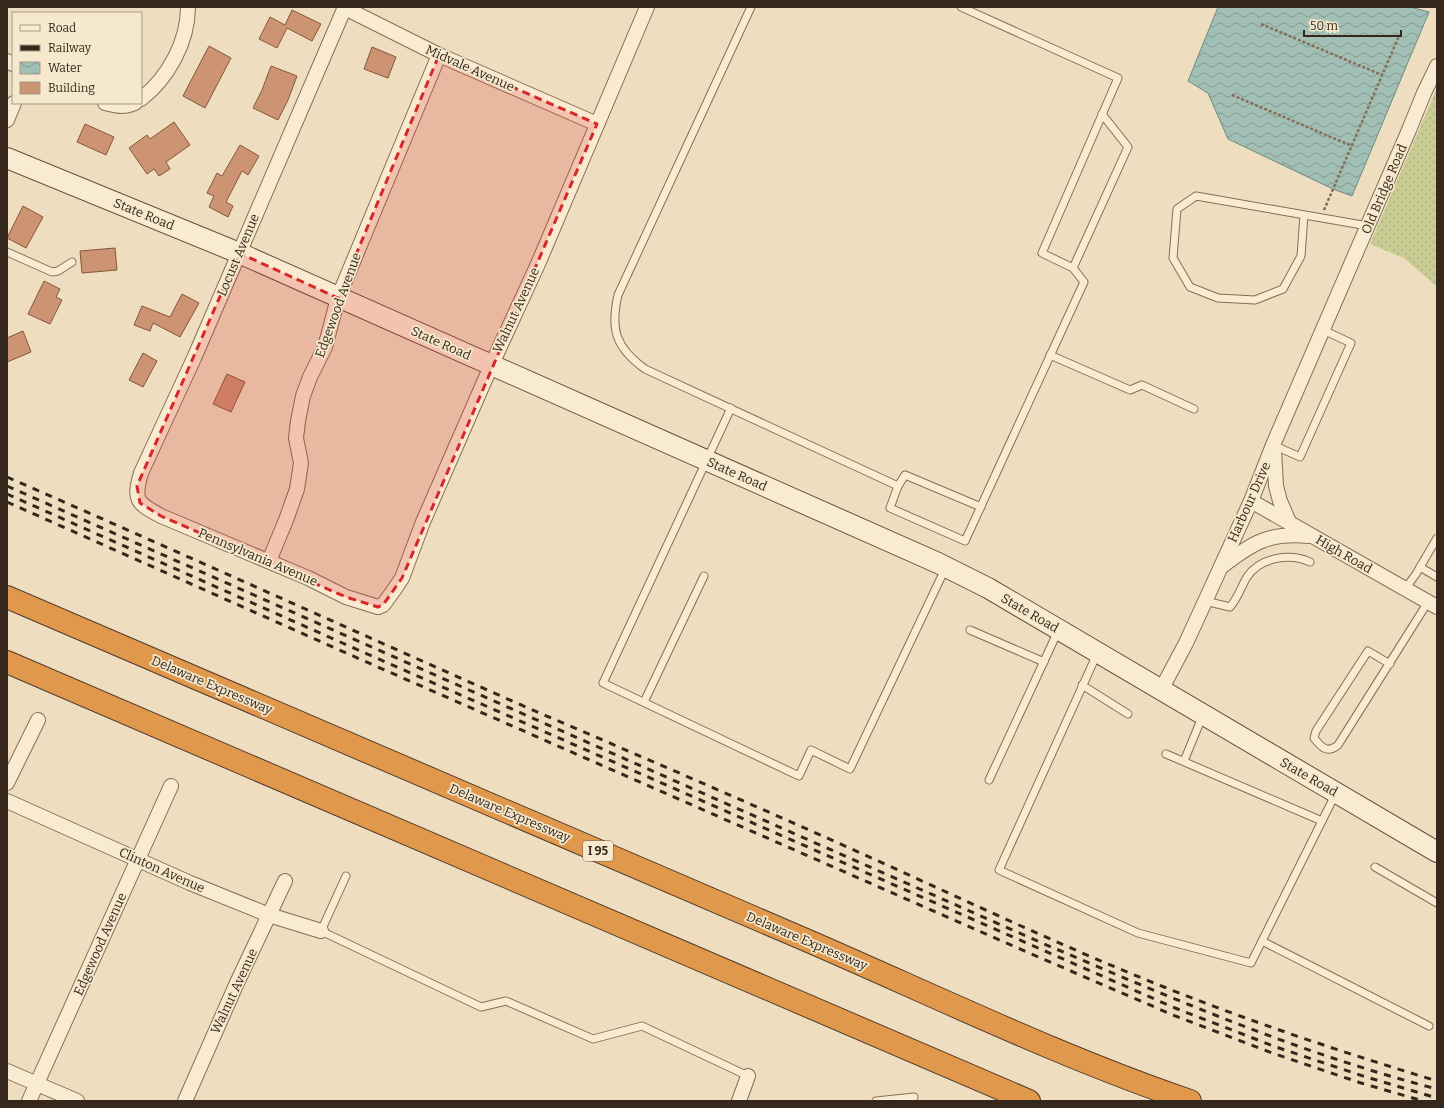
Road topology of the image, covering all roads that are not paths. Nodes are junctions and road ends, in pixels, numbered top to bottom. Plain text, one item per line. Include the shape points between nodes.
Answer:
1 (188, 7) edge
2 (345, 7) edge
3 (647, 7) edge
4 (751, 7) edge
5 (961, 7) edge
6 (439, 56) junction
7 (1437, 66) edge
8 (142, 98) edge
9 (14, 104) edge
10 (109, 104) edge
11 (133, 104) edge
12 (1102, 114) junction
13 (7, 120) edge
14 (597, 124) junction
15 (7, 158) edge
16 (1304, 215) junction
17 (1368, 226) junction
18 (7, 252) edge
19 (239, 253) junction
20 (72, 262) dead end
21 (1073, 268) junction
22 (338, 298) junction
23 (1331, 312) joint
24 (1323, 330) junction
25 (1050, 356) junction
26 (491, 366) junction
27 (731, 408) junction
28 (1194, 409) dead end
29 (1273, 445) junction
30 (706, 461) junction
31 (898, 486) junction
32 (1251, 501) junction
33 (140, 503) joint
34 (981, 507) junction
35 (1289, 522) junction
36 (1314, 537) junction
37 (1437, 538) edge
38 (269, 561) junction
39 (1310, 562) dead end
40 (946, 567) junction
41 (1420, 567) junction
42 (1219, 568) junction
43 (704, 576) dead end
44 (1437, 577) edge
45 (1405, 589) junction
46 (7, 597) edge
47 (1205, 601) junction
48 (1433, 604) edge
49 (378, 607) joint
50 (1059, 629) junction
51 (970, 630) dead end
52 (1098, 652) junction
53 (7, 662) edge
54 (1044, 662) junction
55 (1390, 664) junction
56 (1082, 685) junction
57 (1161, 690) junction
58 (644, 702) junction
59 (1128, 714) dead end
60 (1204, 715) junction
61 (38, 720) dead end
62 (1166, 754) dead end
63 (1184, 761) junction
64 (989, 780) dead end
65 (7, 783) edge
66 (171, 786) dead end
67 (1336, 793) junction
68 (7, 801) edge
69 (1322, 821) junction
70 (1437, 852) edge
71 (137, 859) junction
72 (1375, 867) dead end
73 (346, 876) dead end
74 (285, 881) dead end
75 (1437, 903) edge
76 (269, 915) junction
77 (321, 931) junction
78 (1262, 941) junction
79 (1429, 1026) dead end
80 (7, 1071) edge
81 (748, 1076) joint
82 (36, 1083) junction
83 (914, 1097) dead end
84 (28, 1101) edge
85 (77, 1101) edge
86 (185, 1101) edge
87 (739, 1101) edge
88 (876, 1101) edge
89 (1029, 1101) edge
90 (1190, 1101) edge

1 - 8 street via 183,36 171,65 153,90
2 - 6 street, Midvale Avenue
2 - 19 street, Locust Avenue
3 - 14 street, Walnut Avenue
4 - 27 lane via 618,295 614,312 615,329 621,345 632,359 645,369
5 - 12 lane via 1118,78
6 - 14 street, Midvale Avenue
6 - 22 street, Edgewood Avenue
7 - 17 street, Old Bridge Road
9 - 13 street
10 - 11 street via 126,107
12 - 21 lane via 1128,147
12 - 21 lane via 1042,253
14 - 26 street, Walnut Avenue via 538,264
15 - 19 main road, State Road
16 - 16 lane via 1196,196 1177,209 1173,258 1190,288 1218,298 1255,300 1283,289 1301,256
16 - 17 lane
17 - 23 street, Old Bridge Road
18 - 20 lane via 52,272
19 - 22 main road, State Road
19 - 33 street, Locust Avenue via 141,473 136,494
21 - 25 lane via 1084,282
22 - 26 main road, State Road
22 - 38 street, Edgewood Avenue via 325,347 303,396 296,438 301,463 298,483
23 - 24 street, Harbour Drive
24 - 29 street, Harbour Drive
24 - 29 lane via 1351,343 1300,457
25 - 28 lane via 1130,390 1142,384
25 - 34 lane
26 - 30 main road, State Road
26 - 49 street, Walnut Avenue via 423,522 402,578 383,605
27 - 30 lane
27 - 31 lane
29 - 32 street, Harbour Drive
29 - 35 street via 1276,486
30 - 40 main road, State Road
30 - 58 lane via 603,683
31 - 34 lane via 905,475
31 - 34 lane via 890,508 965,541
32 - 35 street, High Road
32 - 42 street, Harbour Drive
33 - 38 street, Pennsylvania Avenue via 161,516
35 - 36 street, High Road
36 - 42 street via 1271,537 1244,549
36 - 45 street, High Road
37 - 41 lane
38 - 49 street, Pennsylvania Avenue via 346,597
39 - 47 lane via 1295,558 1269,560 1248,576 1230,607
40 - 50 main road, State Road
40 - 58 lane via 850,769 810,750 799,776
41 - 44 lane
41 - 45 lane
42 - 47 street, Harbour Drive
43 - 58 lane
45 - 48 street, High Road
46 - 90 highway, Delaware Expressway / I 95 via 1090,1063
47 - 57 street, Harbour Drive
48 - 55 lane
50 - 52 main road, State Road
50 - 54 lane
51 - 54 lane
52 - 56 lane
52 - 57 main road, State Road
53 - 89 highway
54 - 64 lane
55 - 55 lane via 1338,745 1333,749 1321,746 1314,738 1316,731 1368,651
56 - 59 lane
56 - 78 lane via 999,870 1138,933 1251,963
57 - 60 main road, State Road
60 - 63 lane
60 - 67 main road, State Road
61 - 65 street
62 - 63 lane
63 - 69 lane
66 - 71 street, Edgewood Avenue
67 - 69 lane
67 - 70 main road, State Road
68 - 71 street, Clinton Avenue
69 - 78 lane
71 - 76 street, Clinton Avenue
71 - 82 street, Edgewood Avenue
72 - 75 lane
73 - 77 lane
74 - 76 street, Walnut Avenue
76 - 77 street, Clinton Avenue
76 - 86 street, Walnut Avenue
77 - 81 lane via 481,1007 506,1001 593,1039 642,1026
78 - 79 lane
80 - 82 street
81 - 87 street
82 - 84 street, Edgewood Avenue
82 - 85 street
83 - 88 lane

